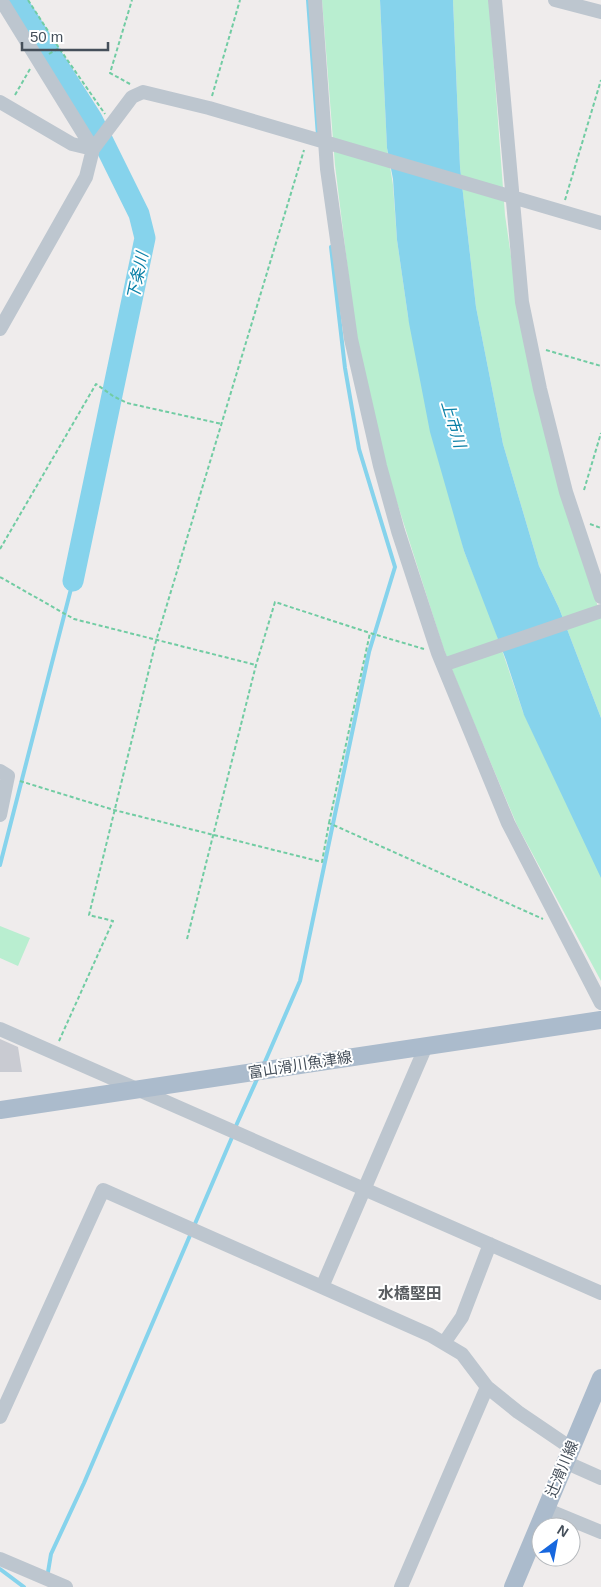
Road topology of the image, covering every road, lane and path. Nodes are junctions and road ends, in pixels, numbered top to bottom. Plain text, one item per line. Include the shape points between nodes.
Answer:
1 (1, 0) edge
2 (28, 0) edge
3 (132, 0) edge
4 (240, 0) edge
5 (315, 0) edge
6 (495, 0) edge
7 (555, 0) edge
8 (601, 12) edge
9 (59, 48) dead end
10 (601, 80) edge
11 (143, 92) junction
12 (0, 102) edge
13 (209, 108) junction
14 (308, 138) junction
15 (326, 142) junction
16 (93, 149) junction
17 (508, 196) junction
18 (562, 212) junction
19 (601, 223) edge
20 (0, 329) edge
21 (546, 350) dead end
22 (601, 366) edge
23 (223, 425) junction
24 (601, 434) edge
25 (584, 490) dead end
26 (0, 549) edge
27 (0, 577) edge
28 (601, 597) edge
29 (601, 611) edge
30 (370, 633) junction
31 (156, 641) junction
32 (441, 659) junction
33 (256, 665) junction
34 (0, 771) edge
35 (26, 784) dead end
36 (114, 810) junction
37 (0, 814) edge
38 (329, 823) junction
39 (212, 836) junction
40 (559, 926) junction
41 (187, 939) dead end
42 (601, 1003) edge
43 (601, 1020) edge
44 (0, 1029) edge
45 (426, 1046) junction
46 (54, 1053) junction
47 (135, 1090) junction
48 (0, 1110) edge
49 (364, 1188) junction
50 (490, 1244) junction
51 (322, 1287) junction
52 (601, 1293) edge
53 (444, 1343) junction
54 (601, 1378) edge
55 (487, 1387) junction
56 (0, 1417) edge
57 (568, 1455) junction
58 (601, 1478) edge
59 (545, 1509) junction
60 (601, 1532) edge
61 (0, 1559) edge
62 (66, 1587) edge
63 (401, 1587) edge
64 (513, 1587) edge

1 - 16 street
2 - 9 path
3 - 11 path via 110,73
4 - 13 path
5 - 15 street
6 - 17 street
7 - 8 street
10 - 18 path
11 - 13 street
11 - 16 street via 132,97
12 - 16 street via 72,144
13 - 14 street
14 - 15 street
14 - 23 path
15 - 17 street
15 - 32 street via 351,339 380,466 423,612
16 - 20 street via 86,177
17 - 18 street
17 - 28 street via 522,302 540,388 566,492
18 - 19 street
21 - 22 path
23 - 26 path via 127,403 96,384
23 - 31 path
24 - 25 path
27 - 31 path via 74,619
29 - 32 street
30 - 32 path
30 - 33 path via 275,602
30 - 38 path
31 - 33 path
31 - 36 path
32 - 40 street via 508,824
33 - 39 path
34 - 37 street via 8,776
35 - 36 path
36 - 39 path
36 - 46 path via 89,915 113,921
38 - 39 path via 322,862
38 - 40 path
39 - 41 path
40 - 42 street
43 - 45 main road, 富山滑川魚津線
44 - 46 street
45 - 47 main road, 富山滑川魚津線
45 - 49 street
46 - 47 street
47 - 48 main road, 富山滑川魚津線
47 - 49 street
49 - 50 street
49 - 51 street
50 - 52 street
50 - 53 street via 462,1317
51 - 53 street
51 - 56 street via 103,1190
53 - 55 street via 462,1354
54 - 57 main road, 辻滑川線
55 - 57 street
55 - 63 street
57 - 58 street
57 - 59 main road, 辻滑川線
59 - 60 street
59 - 64 main road, 辻滑川線
61 - 62 street

